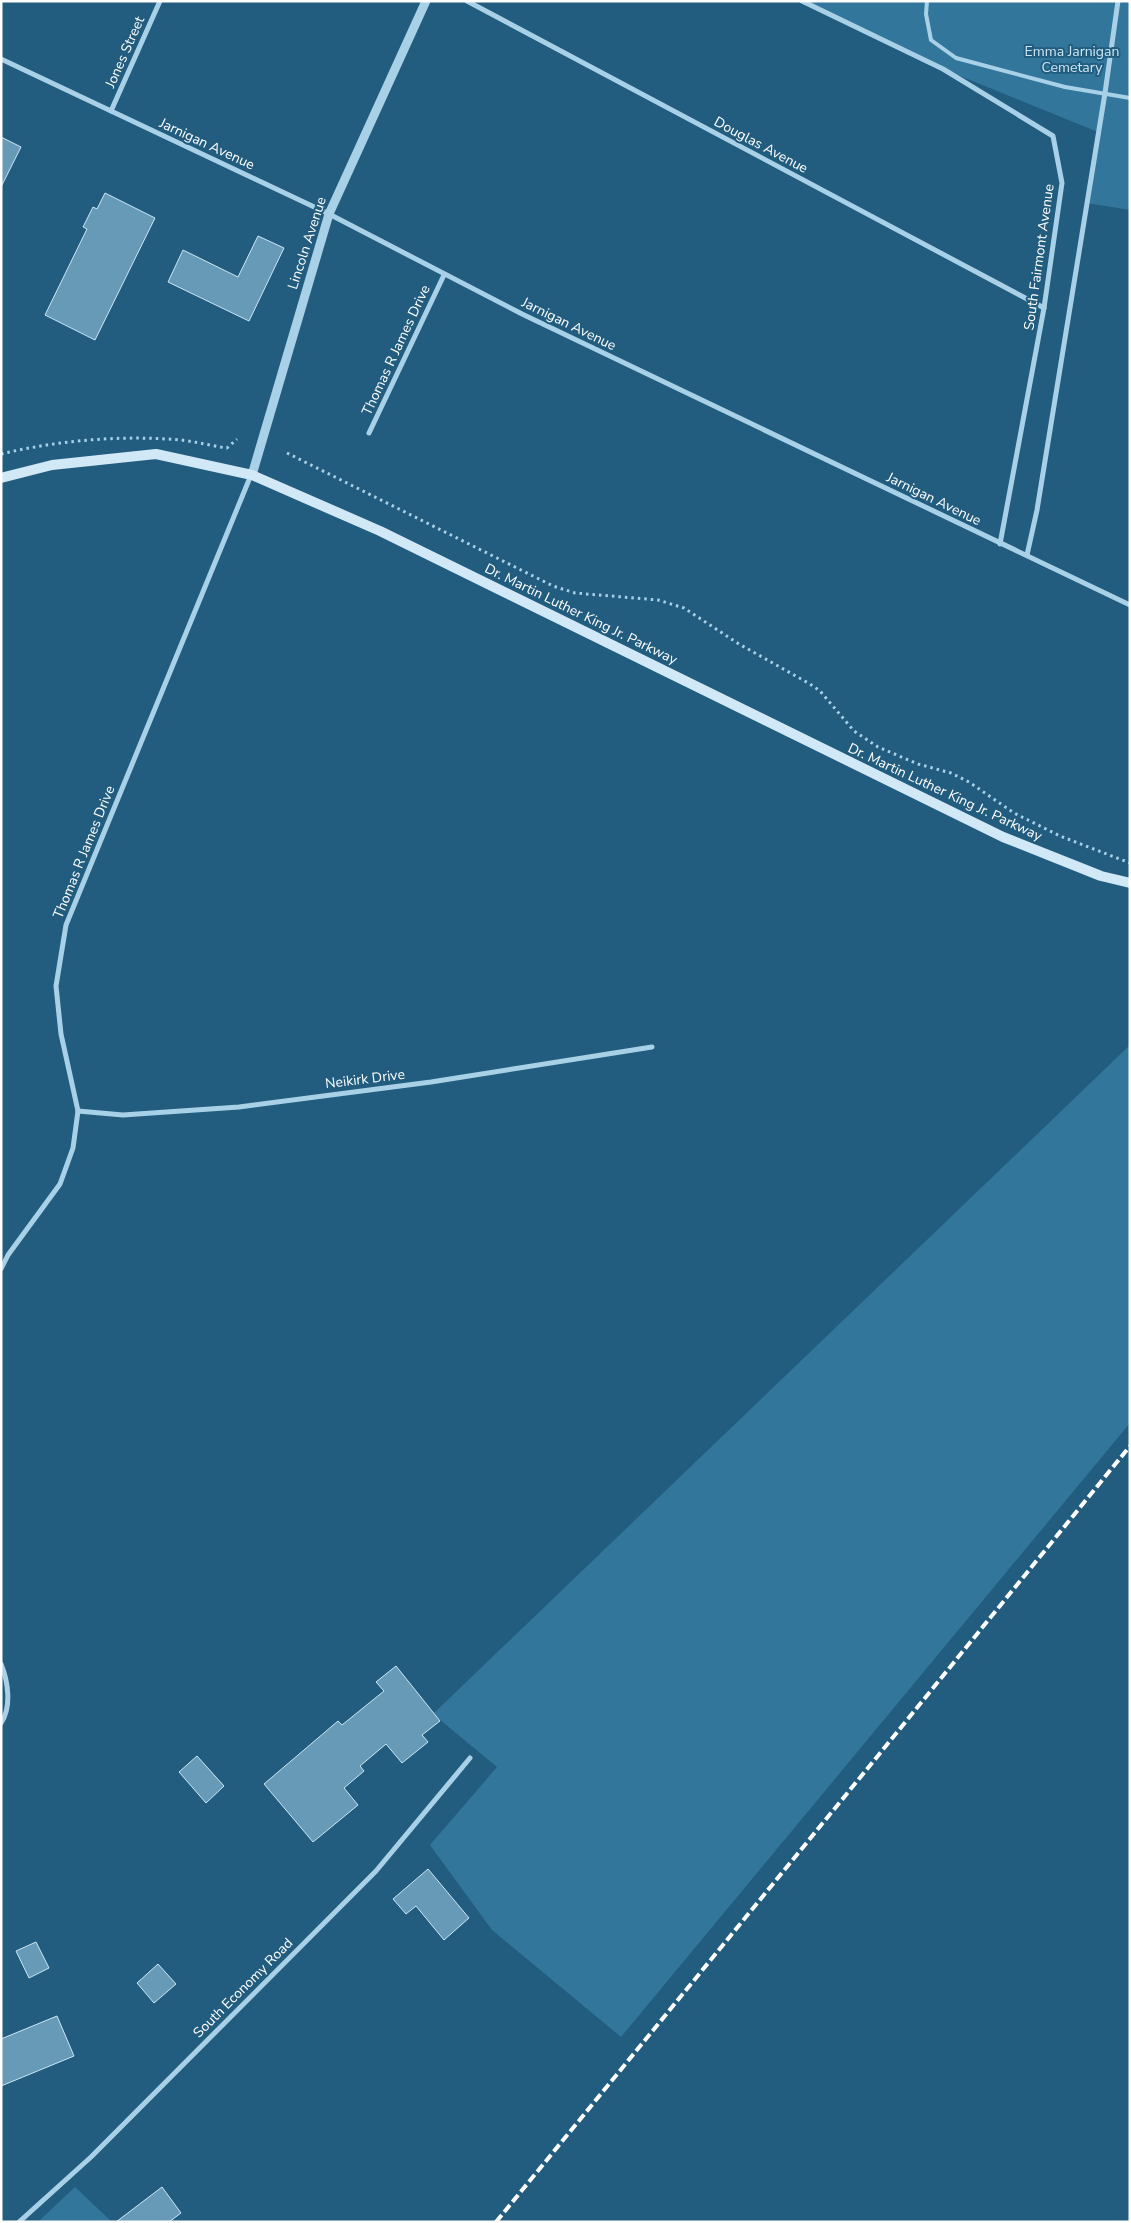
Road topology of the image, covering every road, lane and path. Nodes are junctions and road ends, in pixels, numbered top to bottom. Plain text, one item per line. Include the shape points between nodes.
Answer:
1 (160, 1) edge
2 (426, 1) edge
3 (467, 1) edge
4 (802, 1) edge
5 (927, 1) edge
6 (1118, 1) edge
7 (1, 59) edge
8 (1105, 93) junction
9 (1130, 98) edge
10 (111, 111) junction
11 (329, 214) junction
12 (444, 275) junction
13 (1044, 308) junction
14 (369, 433) dead end
15 (288, 453) dead end
16 (252, 475) junction
17 (1, 478) edge
18 (1000, 544) junction
19 (1028, 555) junction
20 (1130, 605) edge
21 (1130, 863) edge
22 (1130, 883) edge
23 (652, 1047) dead end
24 (78, 1111) junction
25 (1, 1269) edge
26 (1, 1664) edge
27 (1, 1723) edge
28 (470, 1758) dead end
29 (19, 2222) edge

1 - 10 street, Jones Street
2 - 11 street, Lincoln Avenue
3 - 13 street, Douglas Avenue
4 - 13 street, South Fairmont Avenue via 943,69 1052,136 1062,182
5 - 8 lane via 931,40 956,58 1065,87
6 - 8 street
7 - 10 street, Jarnigan Avenue
8 - 9 lane
8 - 19 street
10 - 11 street, Jarnigan Avenue
11 - 12 street, Jarnigan Avenue
11 - 16 street, Lincoln Avenue
12 - 14 street, Thomas R James Drive
12 - 18 street, Jarnigan Avenue
13 - 18 street, South Fairmont Avenue
15 - 21 path via 553,586 584,594 658,600 684,608 820,691 854,731 878,747 918,764 951,773 1014,813 1060,836
16 - 17 main road, Dr. Martin Luther King Jr. Parkway via 156,454 52,465
16 - 22 main road, Dr. Martin Luther King Jr. Parkway via 380,531 1003,837 1100,876
16 - 24 street, Thomas R James Drive via 66,925 56,986 61,1034
18 - 19 street, Jarnigan Avenue
19 - 20 street, Jarnigan Avenue
23 - 24 street, Neikirk Drive via 431,1082 238,1107 123,1115
24 - 25 street, Thomas R James Drive via 73,1148 60,1184
26 - 27 street via 6,1677 7,1714
28 - 29 street, South Economy Road via 376,1871 91,2157

